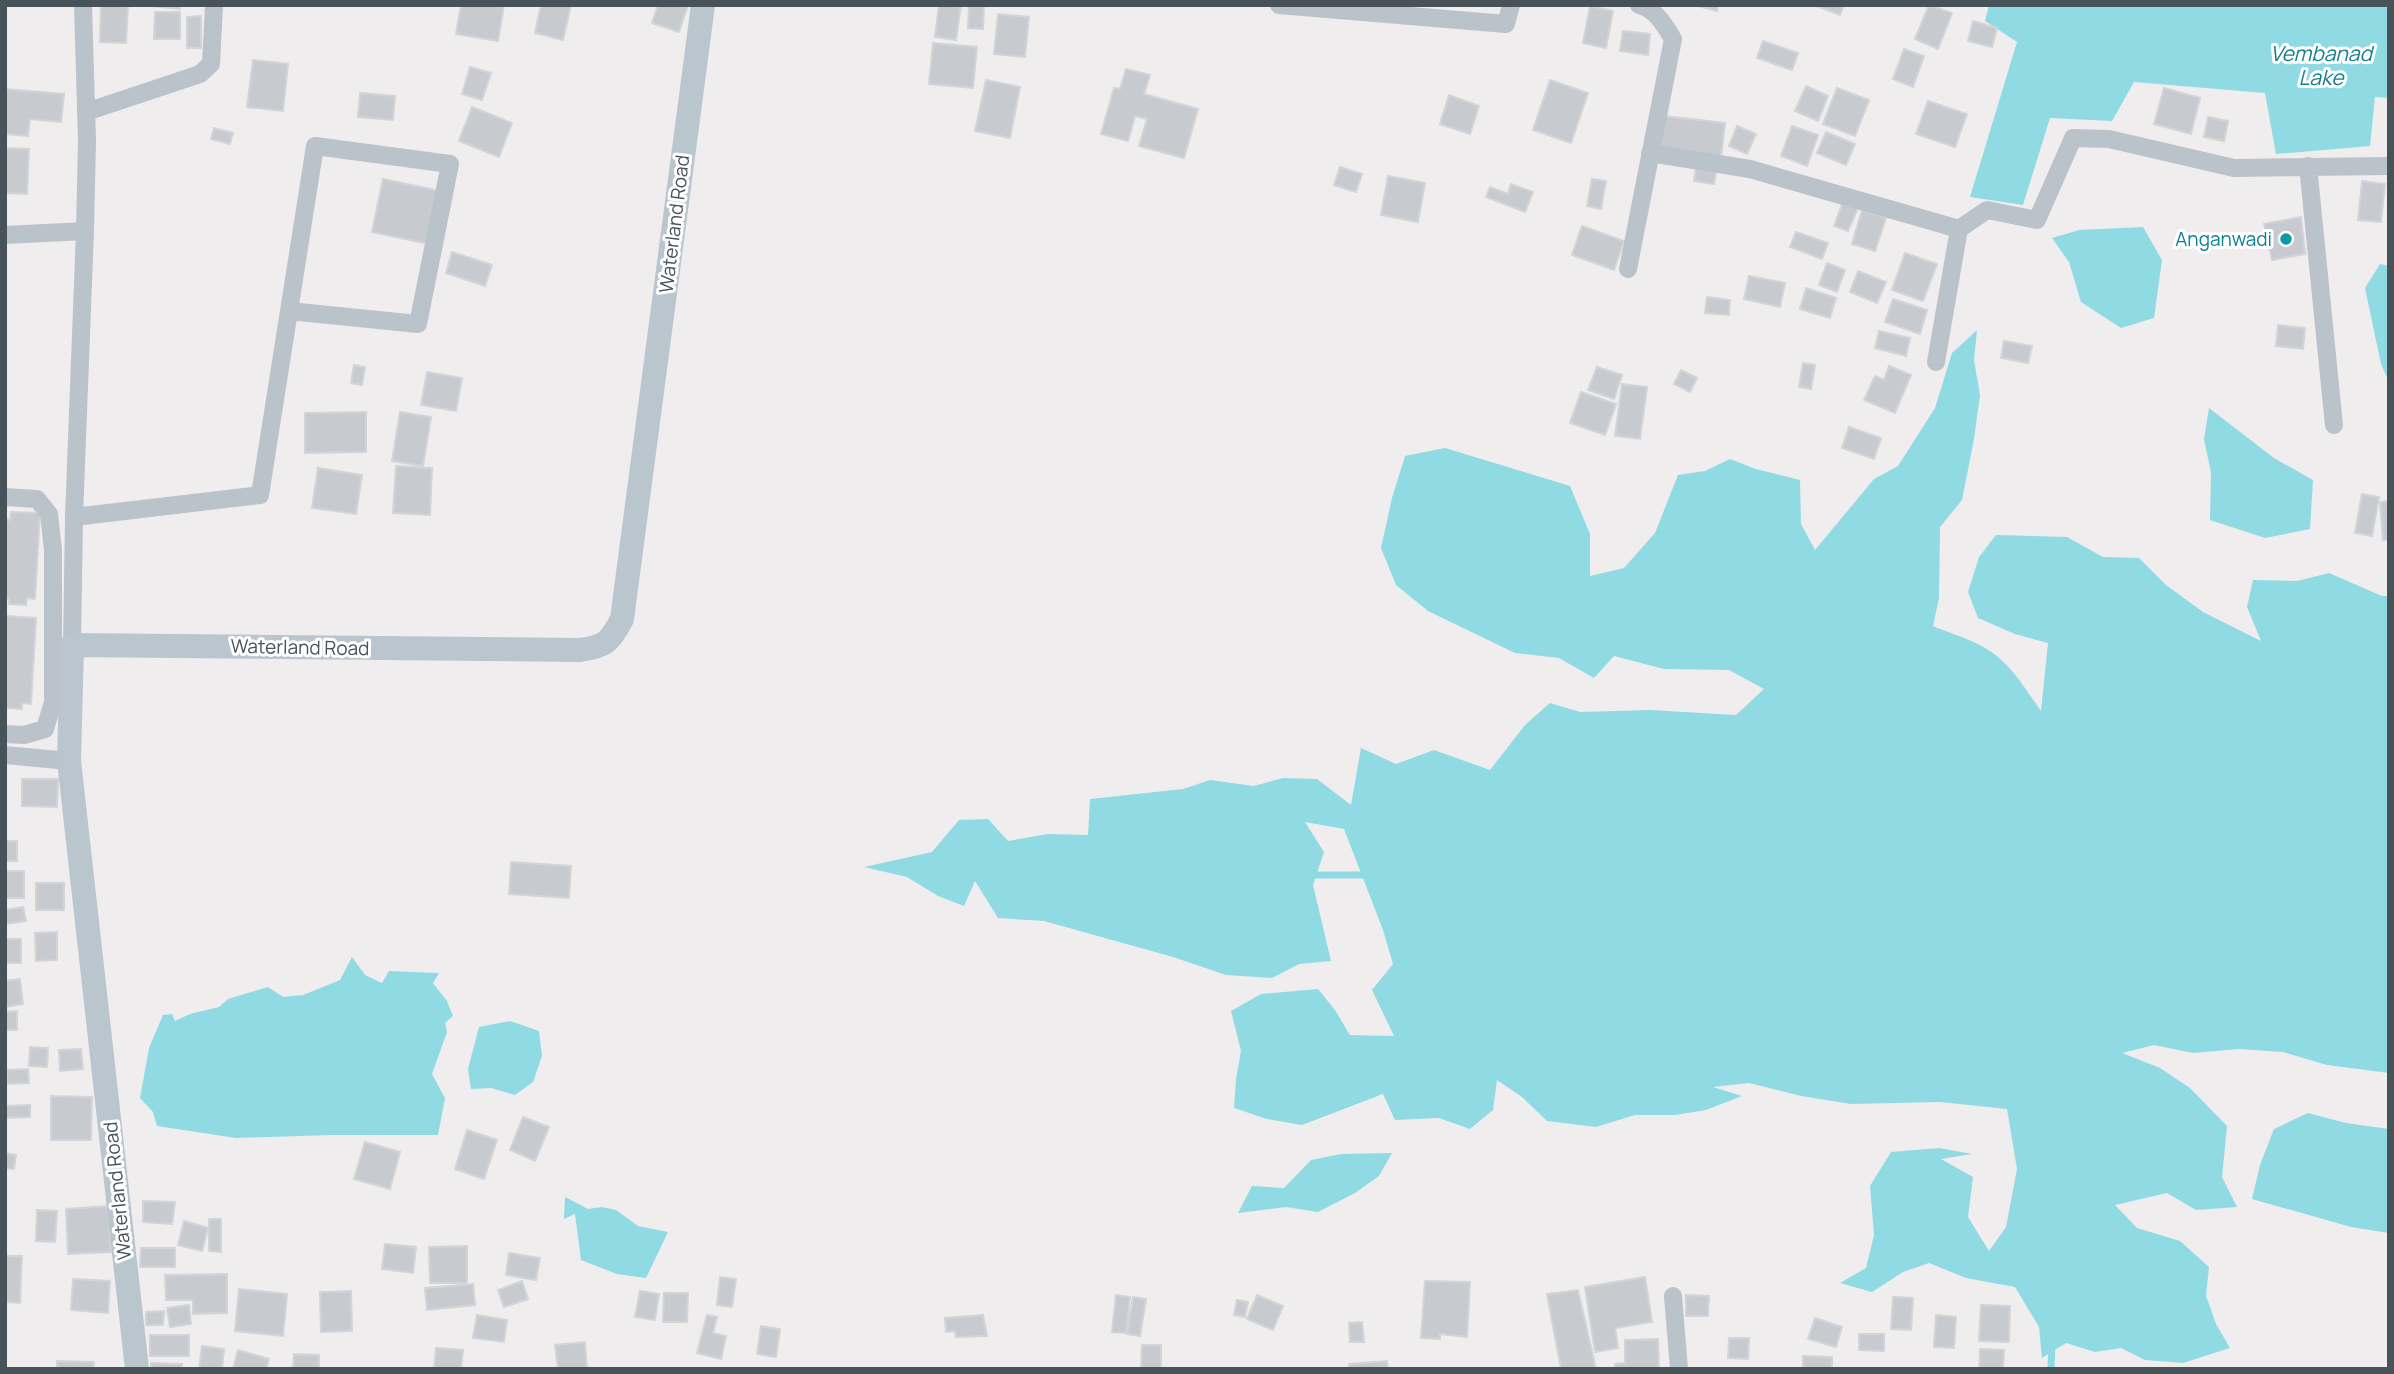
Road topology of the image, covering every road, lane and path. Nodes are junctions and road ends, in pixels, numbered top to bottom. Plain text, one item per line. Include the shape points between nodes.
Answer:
1 (83, 5) edge
2 (215, 5) edge
3 (703, 5) edge
4 (1279, 5) edge
5 (1511, 5) edge
6 (1639, 5) edge
7 (86, 112) junction
8 (1650, 153) junction
9 (2308, 166) junction
10 (2389, 166) edge
11 (1959, 229) junction
12 (85, 231) junction
13 (5, 235) edge
14 (1628, 269) dead end
15 (289, 311) junction
16 (1936, 362) dead end
17 (2334, 425) dead end
18 (5, 496) edge
19 (74, 517) junction
20 (72, 645) junction
21 (5, 734) edge
22 (5, 755) edge
23 (69, 761) junction
24 (1673, 1296) dead end
25 (137, 1369) edge
26 (1679, 1369) edge

1 - 7 street
2 - 7 street via 211,64 200,74
3 - 20 main road, Waterland Road via 622,619 612,638 598,648 579,650
4 - 5 street via 1506,24
6 - 8 street via 1658,17 1673,39
7 - 12 street
8 - 11 street via 1750,169
8 - 14 street
9 - 10 street
9 - 11 street via 2234,168 2109,139 2073,138 2036,220 1987,210
9 - 17 street
11 - 16 street
12 - 13 street
12 - 19 street
15 - 15 street via 315,146 450,164 418,324
15 - 19 street via 260,495
18 - 21 street via 37,499 49,513 53,688 45,729
19 - 20 street
20 - 23 main road, Waterland Road
22 - 23 street
23 - 25 main road, Waterland Road
24 - 26 street

